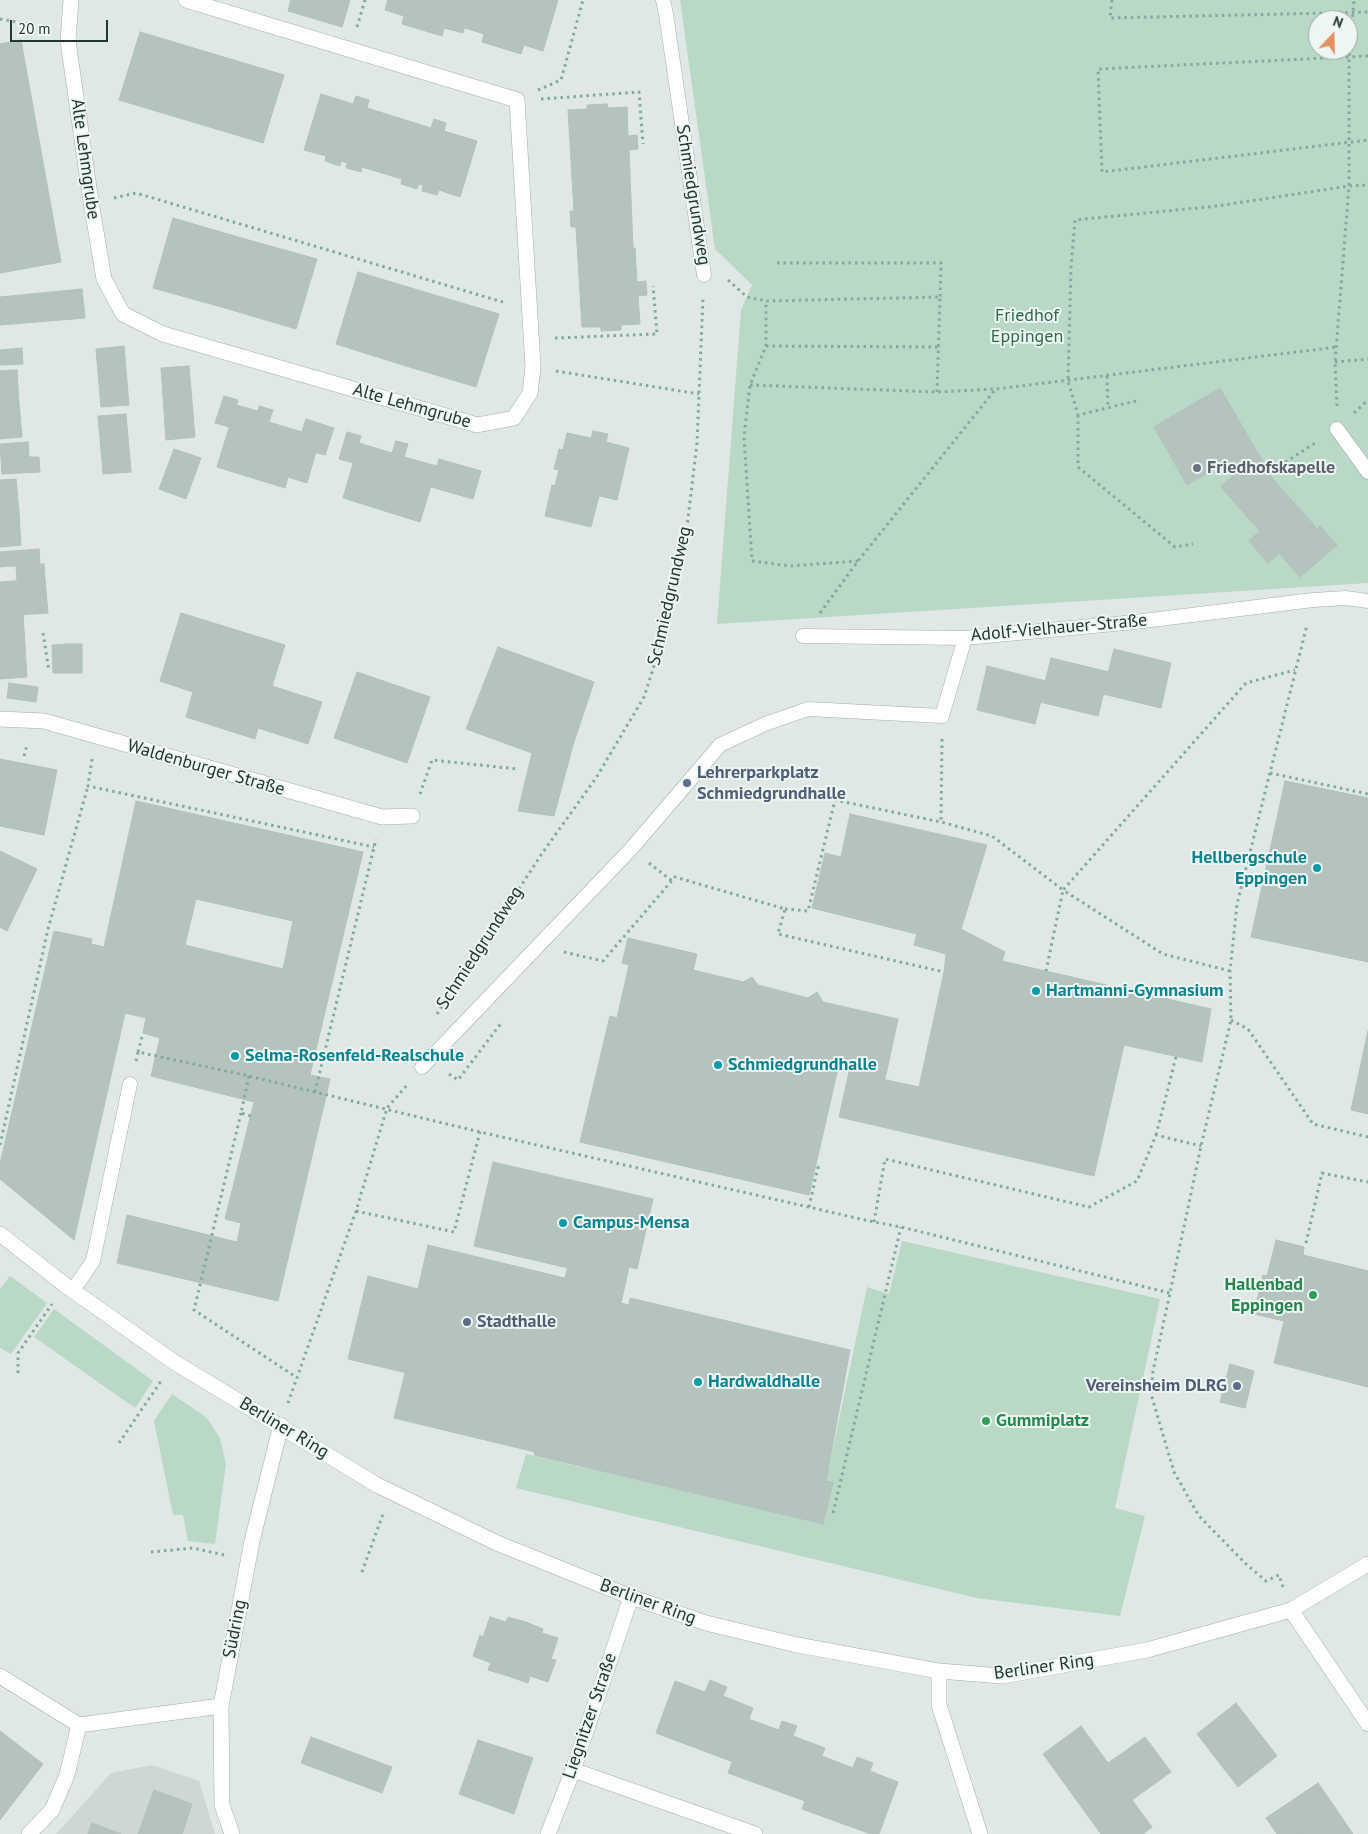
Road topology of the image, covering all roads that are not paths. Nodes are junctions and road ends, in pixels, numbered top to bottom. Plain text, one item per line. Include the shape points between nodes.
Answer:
1 (71, 0) edge
2 (186, 0) edge
3 (663, 0) edge
4 (704, 275) road end
5 (1337, 429) road end
6 (1368, 472) edge
7 (1368, 601) edge
8 (803, 636) road end
9 (964, 638) junction
10 (0, 719) edge
11 (412, 816) road end
12 (426, 1063) road end
13 (130, 1084) road end
14 (0, 1234) edge
15 (69, 1287) junction
16 (281, 1425) junction
17 (1368, 1564) edge
18 (631, 1597) junction
19 (1290, 1610) junction
20 (939, 1671) junction
21 (0, 1676) edge
22 (221, 1706) junction
23 (1368, 1724) edge
24 (78, 1725) junction
25 (573, 1770) junction
26 (29, 1834) edge
27 (232, 1834) edge
28 (548, 1834) edge
29 (754, 1834) edge
30 (980, 1834) edge

1 - 2 street, Alte Lehmgrube via 68,41 91,202 104,279 123,314 163,334 477,425 514,418 530,393 533,367 518,100
3 - 4 lane, Schmiedgrundweg
5 - 6 lane
7 - 9 lane, Adolf-Vielhauer-Straße via 1346,598 1313,600
8 - 9 lane, Adolf-Vielhauer-Straße
9 - 12 lane, Schmiedgrundweg via 942,716 808,710 720,744 631,849
10 - 11 street, Waldenburger Straße via 44,721 382,817
13 - 15 lane via 93,1261
14 - 15 street, Berliner Ring
15 - 16 street, Berliner Ring via 174,1362
16 - 18 street, Berliner Ring via 377,1485 497,1543
16 - 22 street, Südring via 248,1560
17 - 19 street, Berliner Ring
18 - 20 street, Berliner Ring via 706,1623 783,1642
18 - 25 street, Liegnitzer Straße
19 - 20 street, Berliner Ring via 1147,1650 1002,1676
19 - 23 street
20 - 30 street via 939,1705
21 - 24 street
22 - 24 street
22 - 27 street, Südring via 222,1805
24 - 26 street via 67,1775 52,1810
25 - 28 street, Liegnitzer Straße
25 - 29 street

